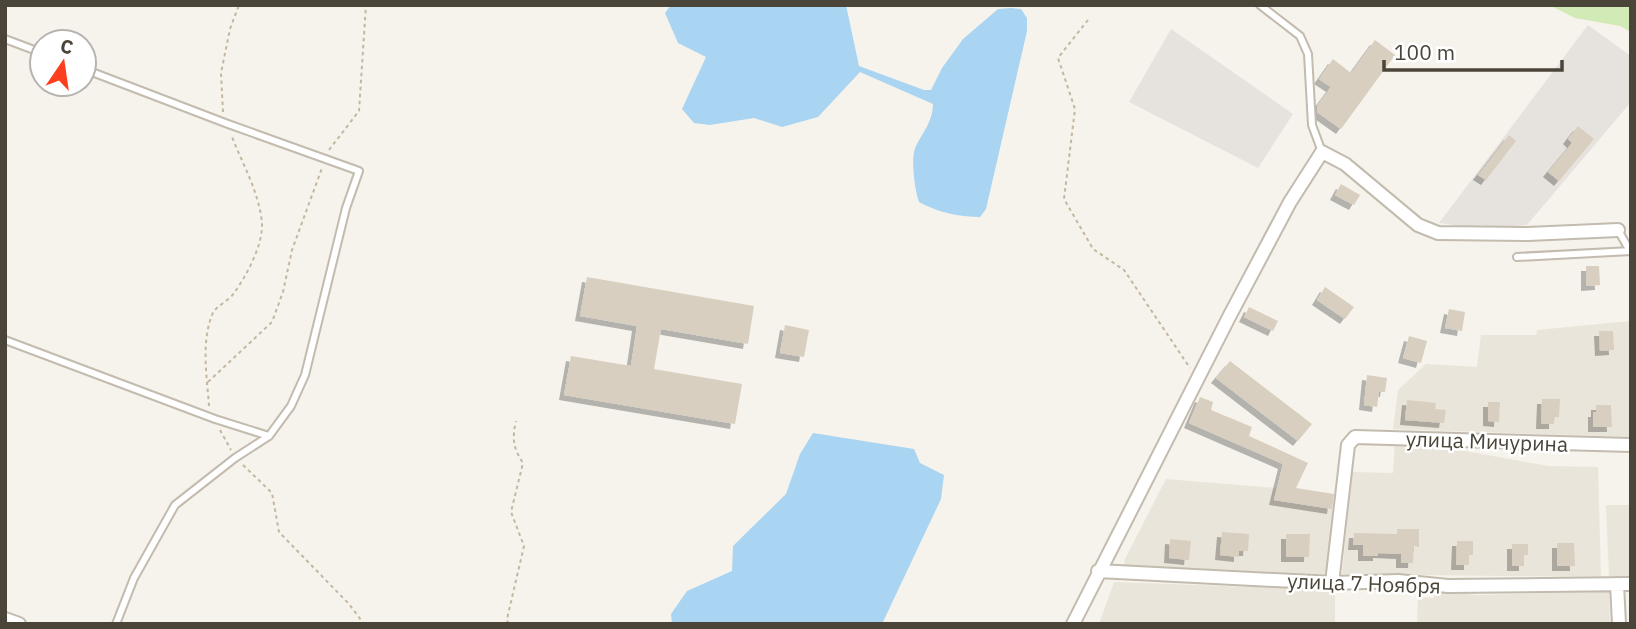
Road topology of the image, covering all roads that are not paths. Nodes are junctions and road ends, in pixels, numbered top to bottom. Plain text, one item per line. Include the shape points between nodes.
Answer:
1 (1260, 5) edge
2 (5, 39) edge
3 (28, 48) edge
4 (98, 74) edge
5 (1322, 152) junction
6 (1618, 230) joint
7 (1630, 251) edge
8 (1517, 257) dead end
9 (5, 340) edge
10 (269, 436) junction
11 (1631, 445) edge
12 (1098, 571) junction
13 (1332, 583) junction
14 (1624, 584) edge
15 (5, 619) edge
16 (19, 624) edge
17 (116, 624) edge
18 (1073, 624) edge
19 (1619, 624) edge

1 - 5 lane via 1300,36 1308,54 1312,125
2 - 3 lane
4 - 10 lane via 359,171 305,375 291,406
5 - 6 street via 1345,164 1418,225 1438,233
5 - 12 street via 1290,202
6 - 7 lane
7 - 8 lane
9 - 10 lane
10 - 17 lane via 175,505 134,578
11 - 13 street, улица Мичурина via 1355,437 1348,445
12 - 13 street, улица 7 Ноября
12 - 18 street
13 - 14 street, улица 7 Ноября
14 - 19 street
15 - 16 street

